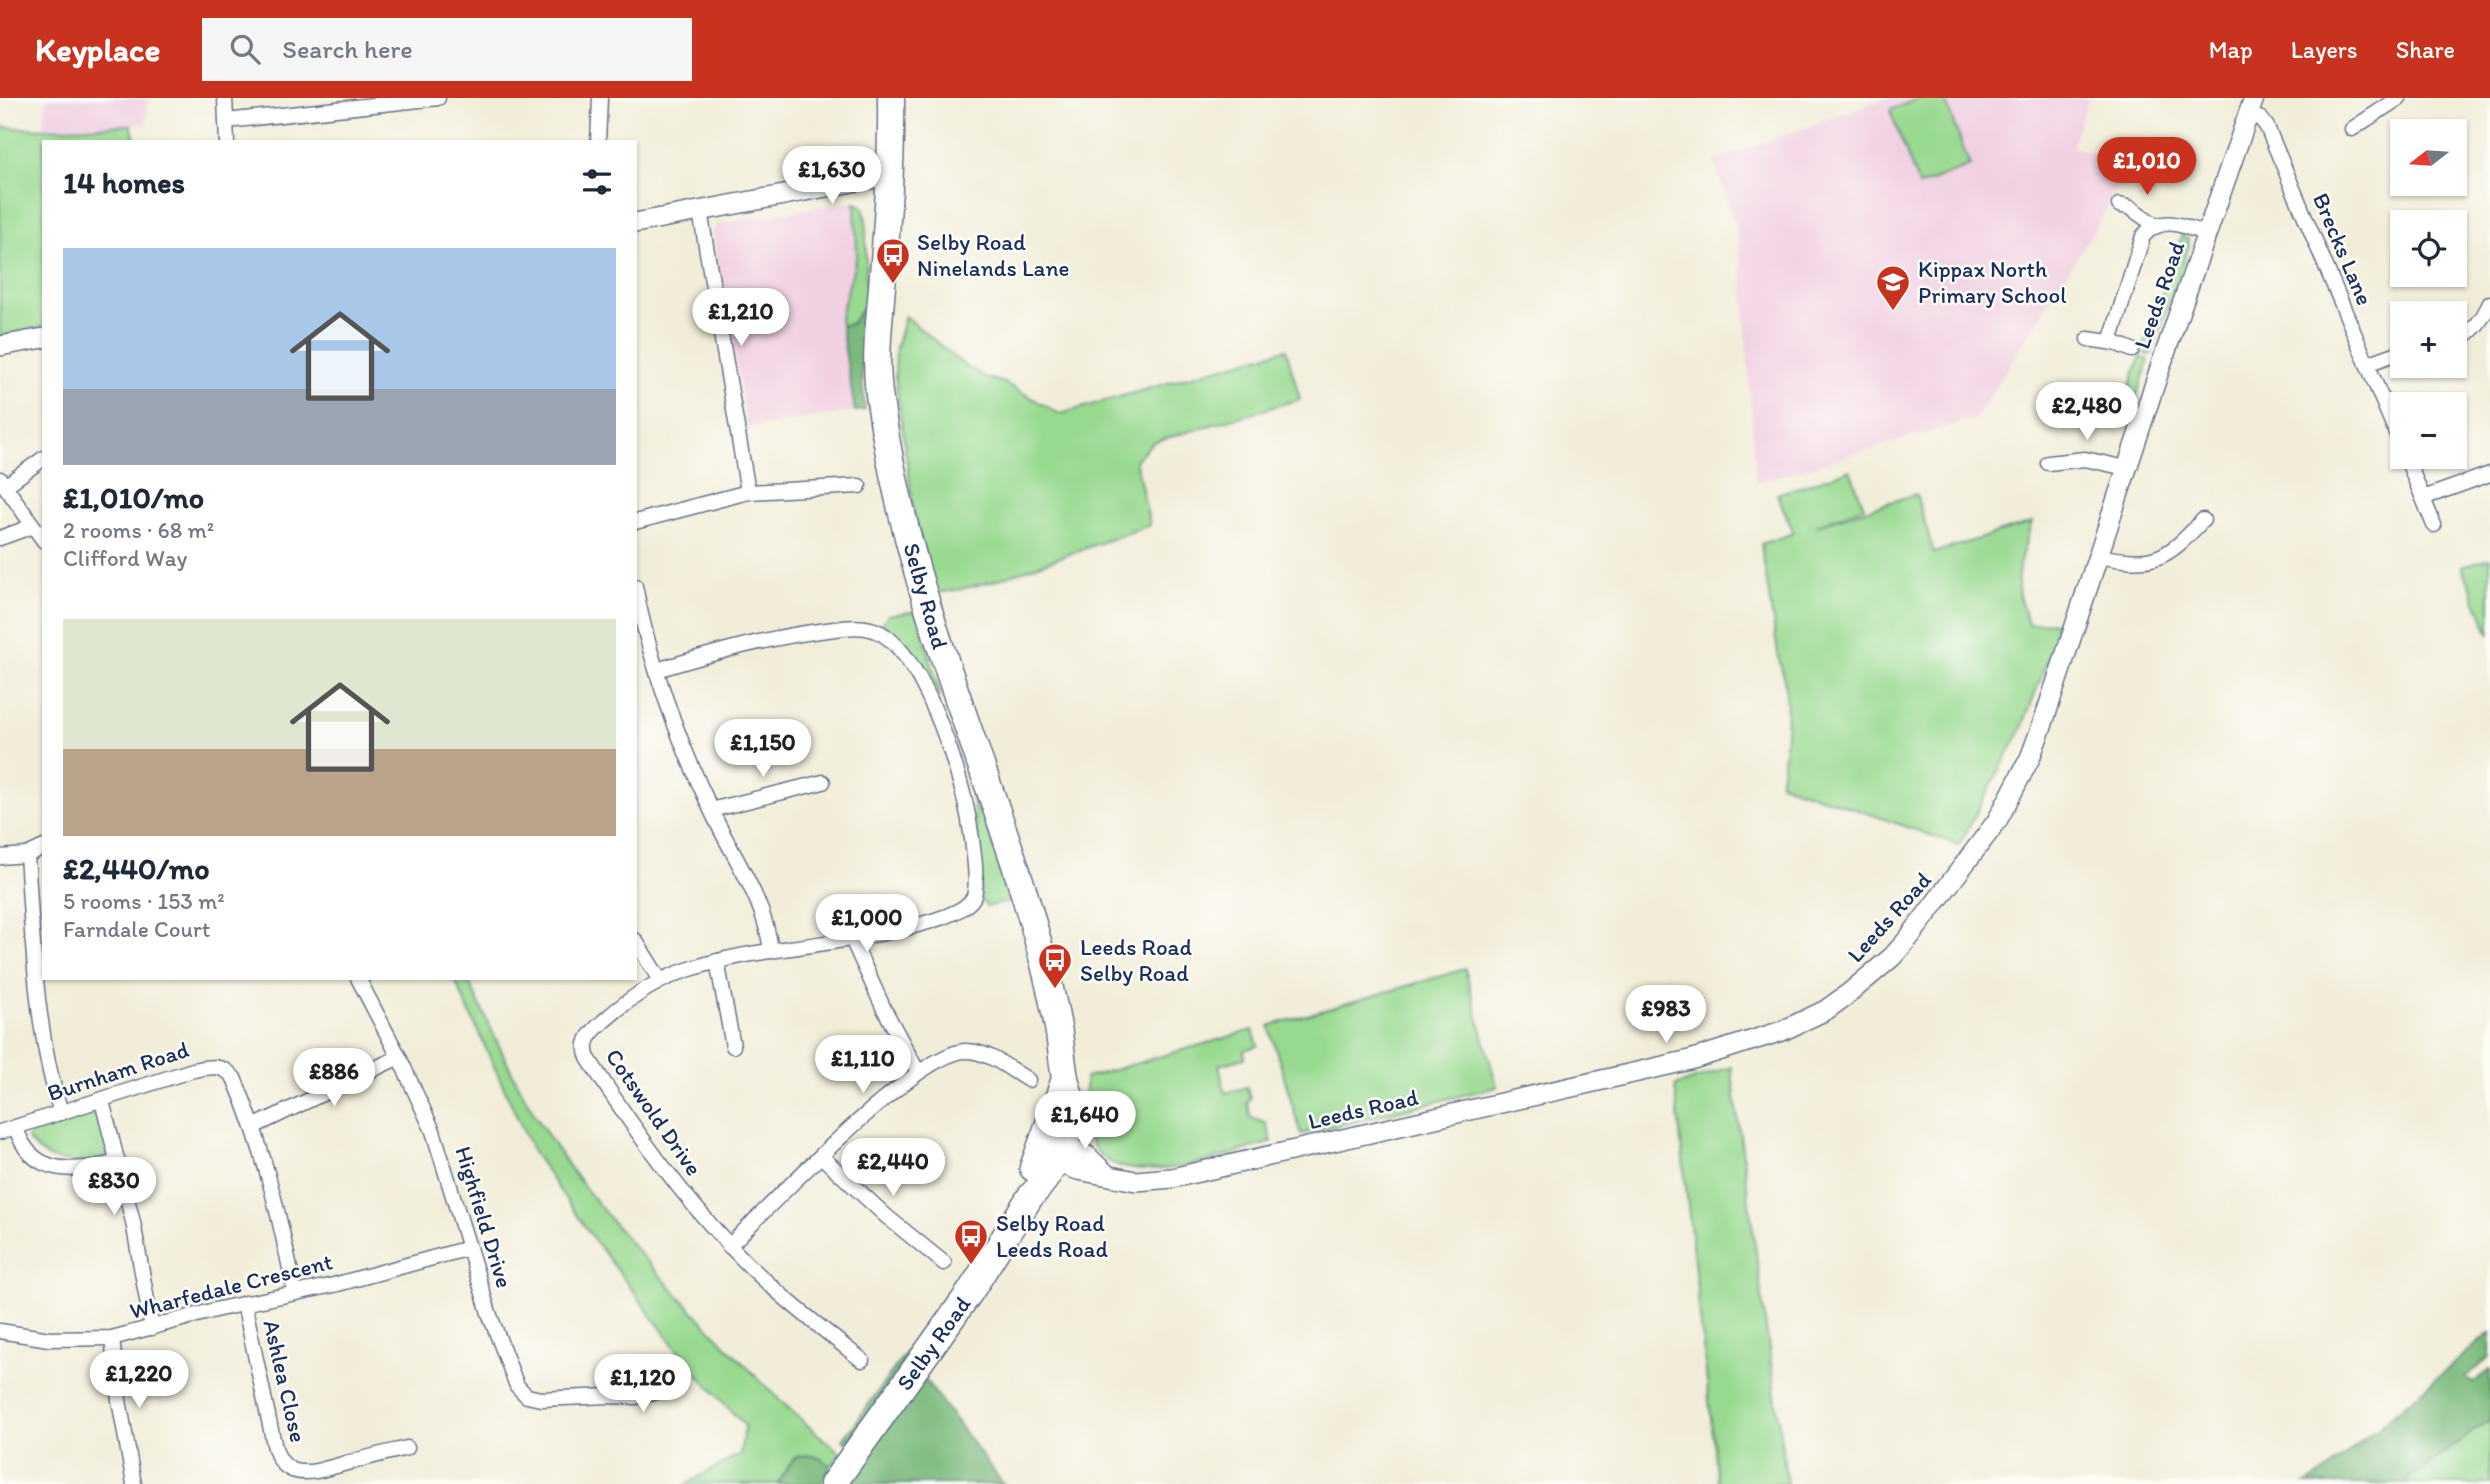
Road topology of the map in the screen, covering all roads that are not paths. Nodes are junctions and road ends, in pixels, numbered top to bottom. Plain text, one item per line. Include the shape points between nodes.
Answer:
1 (225, 98) edge
2 (438, 98) edge
3 (600, 98) edge
4 (891, 98) edge
5 (2399, 98) edge
6 (2252, 106) edge
7 (226, 121) junction
8 (2352, 129) dead end
9 (227, 140) edge
10 (598, 140) edge
11 (890, 175) junction
12 (2119, 205) dead end
13 (700, 211) junction
14 (637, 223) edge
15 (2155, 226) junction
16 (2205, 234) junction
17 (2490, 303) edge
18 (2467, 334) edge
19 (42, 338) edge
20 (2088, 339) dead end
21 (2110, 342) junction
22 (0, 346) edge
23 (2132, 350) dead end
24 (2390, 355) edge
25 (2367, 363) junction
26 (2390, 418) edge
27 (42, 459) edge
28 (2048, 463) dead end
29 (2126, 468) junction
30 (2411, 469) edge
31 (2490, 474) edge
32 (2, 482) edge
33 (859, 486) dead end
34 (748, 492) junction
35 (2423, 498) junction
36 (2203, 520) dead end
37 (637, 521) edge
38 (2434, 525) dead end
39 (33, 526) junction
40 (0, 538) edge
41 (42, 538) edge
42 (2097, 556) junction
43 (637, 594) edge
44 (657, 670) junction
45 (823, 782) dead end
46 (711, 810) junction
47 (42, 848) edge
48 (27, 855) junction
49 (0, 857) edge
50 (852, 939) junction
51 (637, 943) edge
52 (771, 951) junction
53 (717, 961) junction
54 (359, 980) edge
55 (660, 980) junction
56 (733, 1046) dead end
57 (399, 1057) junction
58 (918, 1072) junction
59 (1028, 1080) dead end
60 (102, 1101) junction
61 (61, 1114) junction
62 (16, 1127) junction
63 (253, 1127) junction
64 (0, 1132) edge
65 (1051, 1149) junction
66 (821, 1156) junction
67 (118, 1162) junction
68 (729, 1246) junction
69 (469, 1248) junction
70 (944, 1263) dead end
71 (295, 1293) junction
72 (244, 1303) junction
73 (152, 1328) junction
74 (0, 1331) edge
75 (112, 1338) junction
76 (862, 1360) dead end
77 (671, 1386) dead end
78 (407, 1448) dead end
79 (134, 1484) edge
80 (833, 1484) edge

1 - 7 street
2 - 7 street
3 - 10 street
4 - 11 highway, Selby Road
5 - 8 street
6 - 16 main road, Leeds Road
6 - 25 street, Brecks Lane via 2267,127
7 - 9 street
11 - 13 main road
11 - 65 highway, Selby Road via 876,373 884,425 929,608 1024,891 1057,1023 1072,1124
12 - 15 street
13 - 14 main road
13 - 34 street
15 - 16 street via 2171,223
15 - 21 street via 2143,236
16 - 29 main road, Leeds Road
17 - 18 street via 2478,326
19 - 22 main road
20 - 21 street
21 - 23 street
24 - 25 street
25 - 26 street, Brecks Lane
27 - 32 street
28 - 29 street via 2085,460
29 - 42 main road, Leeds Road
30 - 35 street
31 - 35 street
32 - 39 street
33 - 34 street
34 - 37 street
35 - 38 street
36 - 42 street via 2179,546 2160,557 2138,562
39 - 40 street
39 - 41 street
42 - 65 main road, Leeds Road via 2038,734 1997,821 1892,957 1826,1010 1782,1031 1690,1060 1172,1178 1136,1181 1106,1174 1086,1155
43 - 44 street
44 - 46 street via 674,724
44 - 50 street, Cotswold Drive via 770,639 850,627 876,630 906,658 933,707 956,767 969,819 975,891 968,904 941,918
45 - 46 street
46 - 52 street via 757,898
47 - 48 street
48 - 49 street
48 - 61 street via 40,1026
50 - 52 street, Cotswold Drive
50 - 58 street
51 - 55 street
52 - 53 street, Cotswold Drive
53 - 55 street, Cotswold Drive
53 - 56 street
54 - 57 street, Highfield Drive
55 - 68 street, Cotswold Drive via 590,1034 585,1052 630,1124
57 - 63 street
57 - 69 street, Highfield Drive via 440,1149
58 - 59 street via 946,1055 966,1051 986,1055
58 - 66 street
60 - 61 street, Burnham Road
60 - 63 street, Burnham Road via 151,1082 217,1066 234,1078
60 - 67 street
61 - 62 street, Burnham Road
62 - 64 street, Burnham Road
62 - 67 street via 27,1153 49,1165 80,1169
63 - 71 street, Burnham Road via 274,1192
65 - 80 highway, Selby Road via 1029,1179 1030,1197 970,1292
66 - 68 street
66 - 70 street
67 - 73 street
68 - 76 street, Cotswold Drive
69 - 71 street, Wharfedale Crescent
69 - 77 street, Highfield Drive via 502,1353 521,1392 533,1399 636,1397
71 - 72 street, Wharfedale Crescent
72 - 73 street, Wharfedale Crescent
72 - 78 street, Ashlea Close via 281,1462 308,1474
73 - 75 street, Wharfedale Crescent
74 - 75 street, Wharfedale Crescent via 50,1339
75 - 79 street

